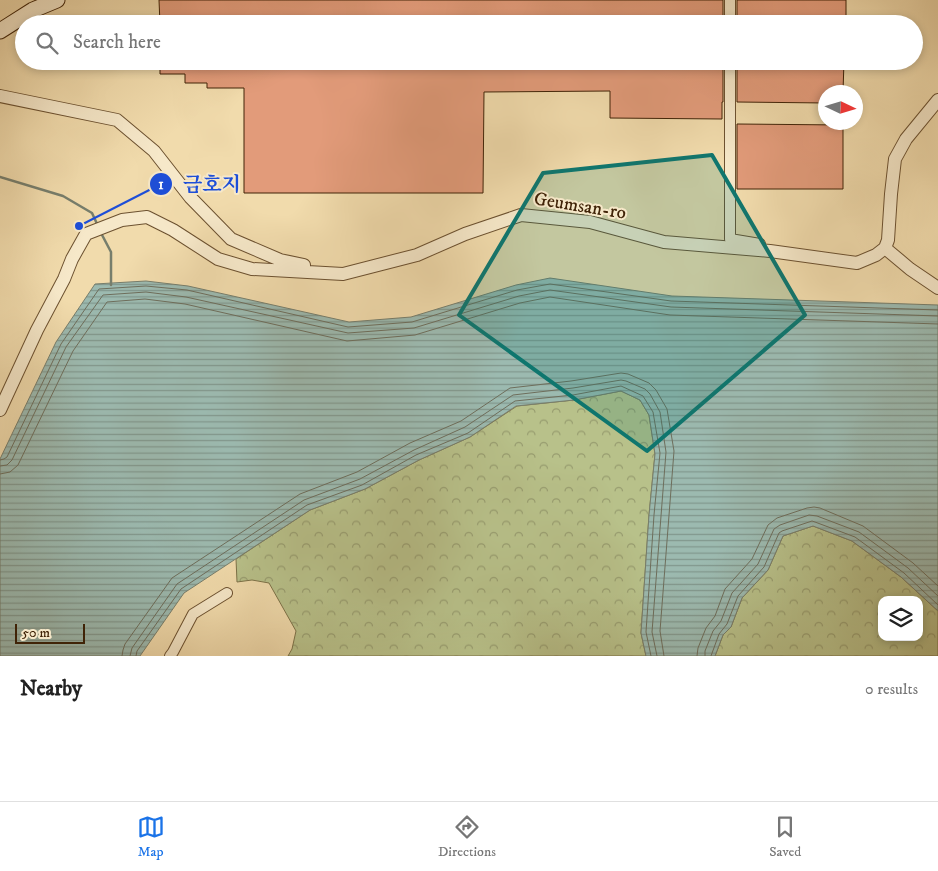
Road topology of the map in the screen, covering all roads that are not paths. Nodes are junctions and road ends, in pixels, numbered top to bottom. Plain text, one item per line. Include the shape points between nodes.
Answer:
1 (57, 0) edge
2 (730, 0) edge
3 (25, 15) edge
4 (730, 15) edge
5 (15, 21) edge
6 (0, 31) edge
7 (730, 70) edge
8 (0, 96) edge
9 (938, 100) edge
10 (884, 248) junction
11 (836, 260) junction
12 (343, 274) junction
13 (938, 288) edge
14 (0, 410) edge
15 (227, 593) dead end
16 (170, 656) edge

1 - 3 main road
2 - 4 street
5 - 6 main road
7 - 11 street via 730,239 819,252
8 - 12 street via 117,120 154,151 190,197 231,239 280,260
9 - 10 street via 895,158 888,240
10 - 11 street, Geumsan-ro via 856,263
10 - 13 street
11 - 12 street, Geumsan-ro via 664,242 590,222 522,215 416,255
12 - 14 street, Geumsan-ro via 252,269 218,259 146,217 122,220 86,234
15 - 16 street via 193,614

